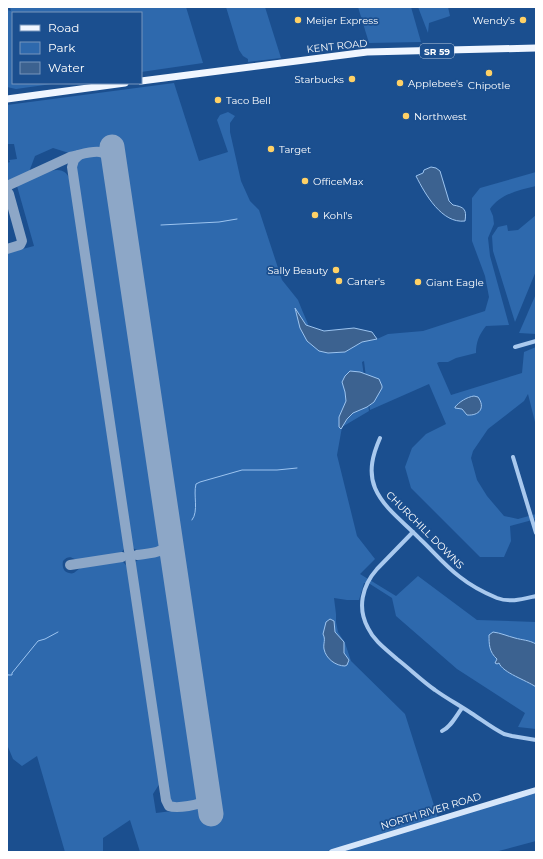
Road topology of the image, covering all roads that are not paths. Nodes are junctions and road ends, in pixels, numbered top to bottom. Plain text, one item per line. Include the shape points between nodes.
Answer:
1 (536, 48) edge
2 (142, 81) edge
3 (118, 84) edge
4 (7, 99) edge
5 (536, 341) edge
6 (515, 347) dead end
7 (380, 438) dead end
8 (513, 457) dead end
9 (413, 532) junction
10 (536, 533) edge
11 (536, 596) edge
12 (462, 708) junction
13 (442, 731) dead end
14 (536, 740) edge
15 (536, 790) edge
16 (332, 852) edge

1 - 2 main road, KENT ROAD / SR 59 via 367,52
3 - 4 main road
5 - 6 street
7 - 9 street, CHURCHILL DOWNS via 372,463 375,488 386,505
8 - 10 street
9 - 11 street, CHURCHILL DOWNS via 460,577 492,596 514,601
9 - 12 street via 368,581 362,599 364,619 377,641 434,689
12 - 13 street via 447,729
12 - 14 street via 504,734
15 - 16 street, NORTH RIVER ROAD

